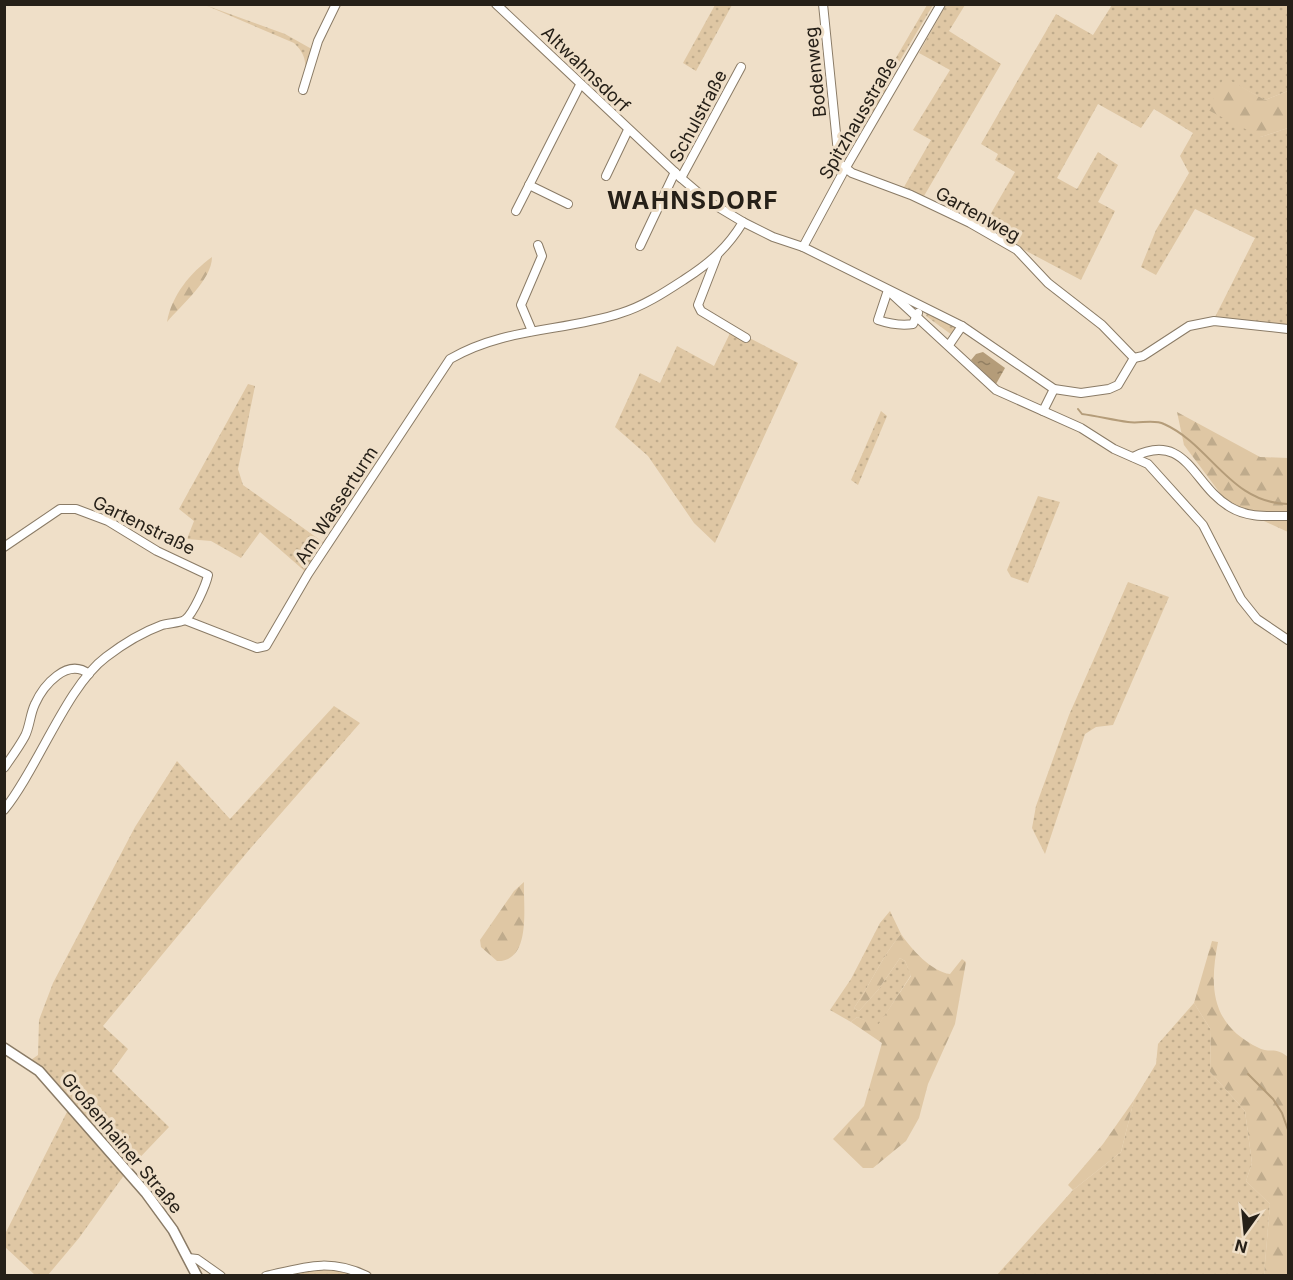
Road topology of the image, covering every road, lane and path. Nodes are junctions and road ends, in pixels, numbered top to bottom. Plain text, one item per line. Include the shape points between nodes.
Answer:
1 (336, 4) edge
2 (496, 4) edge
3 (823, 4) edge
4 (941, 4) edge
5 (741, 67) dead end
6 (580, 86) junction
7 (303, 90) dead end
8 (628, 130) junction
9 (845, 169) junction
10 (678, 175) junction
11 (606, 176) dead end
12 (529, 184) junction
13 (568, 204) dead end
14 (516, 211) dead end
15 (742, 222) junction
16 (538, 245) dead end
17 (640, 246) dead end
18 (803, 247) junction
19 (717, 256) junction
20 (888, 290) junction
21 (922, 306) junction
22 (916, 316) junction
23 (963, 326) junction
24 (1288, 329) edge
25 (532, 331) junction
26 (746, 338) dead end
27 (949, 345) junction
28 (1134, 358) junction
29 (1054, 389) junction
30 (1043, 411) junction
31 (1134, 457) junction
32 (1288, 516) edge
33 (4, 547) edge
34 (185, 620) junction
35 (1288, 640) edge
36 (89, 674) junction
37 (4, 768) edge
38 (4, 810) edge
39 (4, 1048) edge
40 (188, 1258) junction
41 (197, 1275) edge
42 (221, 1275) edge
43 (266, 1275) edge
44 (367, 1275) edge

1 - 7 street via 314,52
2 - 6 street, Altwahnsdorf
3 - 9 street, Bodenweg via 839,163
4 - 9 street, Spitzhausstraße
5 - 10 street, Schulstraße
6 - 8 street, Altwahnsdorf
6 - 12 street
8 - 10 street, Altwahnsdorf
8 - 11 street, Altwahnsdorf
9 - 18 street, Spitzhausstraße
9 - 28 street, Gartenweg via 921,199 1017,250 1048,284 1102,325
10 - 15 street, Altwahnsdorf via 708,201
10 - 17 street
12 - 13 street
12 - 14 street
15 - 18 street, Altwahnsdorf
15 - 19 street
16 - 25 street via 545,255 521,305
18 - 20 street, Altwahnsdorf
19 - 25 street via 631,309
19 - 26 street via 698,305 701,311
20 - 21 street, Altwahnsdorf
20 - 22 street, Altwahnsdorf
20 - 22 street via 878,320 908,325 913,324
21 - 22 street
21 - 23 street, Altwahnsdorf
22 - 27 street, Altwahnsdorf
23 - 27 street
23 - 29 street, Altwahnsdorf
24 - 28 street via 1214,321 1189,326
25 - 34 street, Am Wasserturm via 474,345 450,359 308,574 266,646 258,648
27 - 30 street, Altwahnsdorf via 996,390
28 - 29 street via 1118,385 1109,389 1081,393
29 - 30 street
30 - 31 street, Altwahnsdorf
31 - 32 street via 1149,449 1170,451 1189,463 1228,506 1257,516
31 - 35 street, Altwahnsdorf via 1154,470 1203,525 1230,580 1257,619
33 - 34 street, Gartenstraße via 60,509 76,509 108,521 157,551 208,575 206,586
34 - 36 street via 142,634 104,658
36 - 37 street via 84,670 65,670 54,677 36,702 25,735
36 - 38 street via 34,768
39 - 40 street, Großenhainer Straße via 39,1071 98,1137 164,1216
40 - 41 street, Großenhainer Straße
40 - 42 street
43 - 44 street via 328,1264

